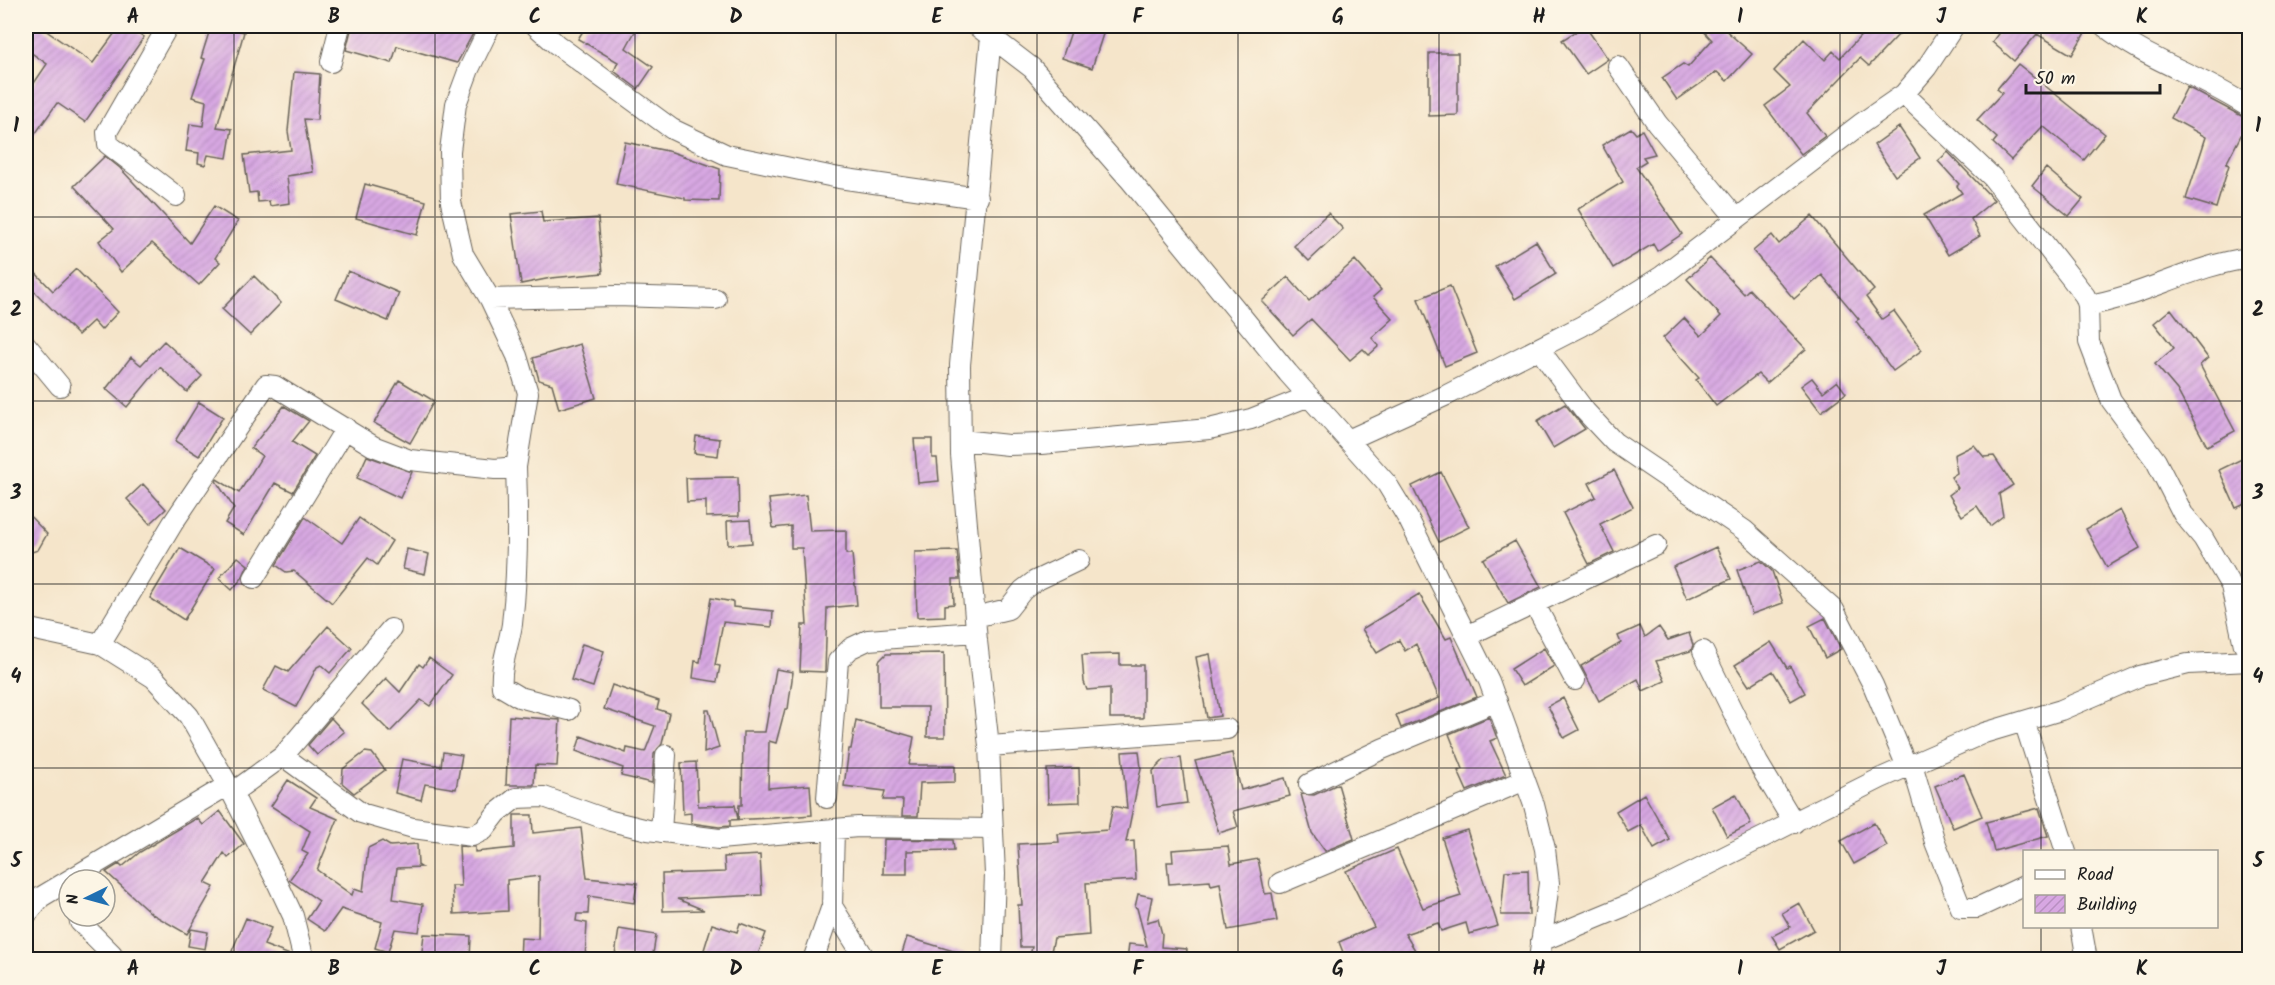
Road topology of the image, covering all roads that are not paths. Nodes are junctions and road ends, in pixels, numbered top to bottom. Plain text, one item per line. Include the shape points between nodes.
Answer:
1 (168, 26) edge
2 (340, 26) edge
3 (490, 26) edge
4 (536, 26) edge
5 (1954, 26) edge
6 (2104, 26) edge
7 (986, 29) edge
8 (331, 62) dead end
9 (1618, 66) dead end
10 (1904, 94) junction
11 (2250, 108) edge
12 (176, 196) dead end
13 (978, 198) junction
14 (1737, 218) junction
15 (2250, 258) edge
16 (490, 299) junction
17 (716, 299) dead end
18 (2088, 305) junction
19 (26, 345) edge
20 (1539, 348) junction
21 (60, 386) dead end
22 (1309, 396) junction
23 (346, 428) junction
24 (961, 440) junction
25 (1348, 440) junction
26 (516, 467) junction
27 (1656, 545) dead end
28 (1079, 560) dead end
29 (254, 578) dead end
30 (1534, 603) junction
31 (976, 625) junction
32 (26, 628) edge
33 (391, 629) dead end
34 (1467, 636) junction
35 (99, 644) junction
36 (2248, 648) edge
37 (1703, 651) dead end
38 (1575, 680) dead end
39 (1497, 701) junction
40 (569, 710) dead end
41 (2024, 721) junction
42 (1227, 729) dead end
43 (989, 746) junction
44 (666, 755) dead end
45 (283, 756) junction
46 (1910, 765) junction
47 (1525, 780) junction
48 (1309, 784) dead end
49 (230, 789) junction
50 (827, 798) dead end
51 (1794, 823) junction
52 (992, 829) junction
53 (834, 830) junction
54 (661, 832) junction
55 (2065, 850) edge
56 (90, 868) edge
57 (57, 883) edge
58 (1280, 883) dead end
59 (2023, 887) edge
60 (33, 891) edge
61 (832, 906) junction
62 (26, 915) edge
63 (86, 928) edge
64 (2081, 928) edge
65 (1540, 950) edge
66 (112, 954) dead end
67 (304, 960) edge
68 (813, 960) edge
69 (866, 960) edge
70 (992, 960) edge
71 (2087, 960) edge

1 - 12 street via 107,132 108,144
2 - 8 street
3 - 16 street via 456,104 450,151 451,202 463,254
4 - 13 street via 672,129 727,155 839,178
5 - 10 street
6 - 11 street via 2145,54 2226,92
7 - 13 street
7 - 22 street via 1032,68
9 - 14 street via 1656,123
10 - 14 street
10 - 18 street via 1992,177 2056,256
13 - 24 street via 960,365
14 - 20 street via 1662,276
15 - 18 street via 2191,272 2119,300
16 - 17 street
16 - 26 street via 517,356 528,393
18 - 36 street via 2089,342 2111,400 2156,461 2183,514 2203,538 2231,586
19 - 21 street
20 - 25 street
20 - 46 street via 1585,411 1614,442 1744,530 1834,610
22 - 24 street via 1251,419 1209,429 1041,444
22 - 25 street
23 - 26 street via 373,446 410,460 495,469
23 - 29 street
23 - 35 street via 275,386 266,385
24 - 31 street
25 - 34 street via 1387,484 1409,520
26 - 40 street via 518,514 512,624 501,674 502,687 519,697
27 - 30 street
28 - 31 street via 1035,581 1008,609
30 - 34 street
30 - 38 street
31 - 43 street
31 - 50 street via 868,640 838,660
32 - 35 street
33 - 45 street
34 - 39 street
35 - 49 street via 154,678 189,716
36 - 41 street via 2226,663 2188,664 2140,676 2061,710
37 - 51 street via 1758,763
39 - 47 street
39 - 48 street
41 - 46 street via 1984,732
41 - 55 street
42 - 43 street
43 - 52 street
44 - 54 street
45 - 49 street
45 - 54 street via 361,813 412,828 472,836 484,830 516,798 544,797 611,821
46 - 51 street
46 - 59 street via 1961,908 1977,908
47 - 58 street
47 - 65 street via 1545,849 1549,883
49 - 56 street
49 - 67 street via 293,916
51 - 65 street
52 - 53 street
52 - 70 street
53 - 54 street via 719,839
53 - 61 street
57 - 60 street
60 - 62 street
61 - 68 street
61 - 69 street
63 - 66 street
64 - 71 street

